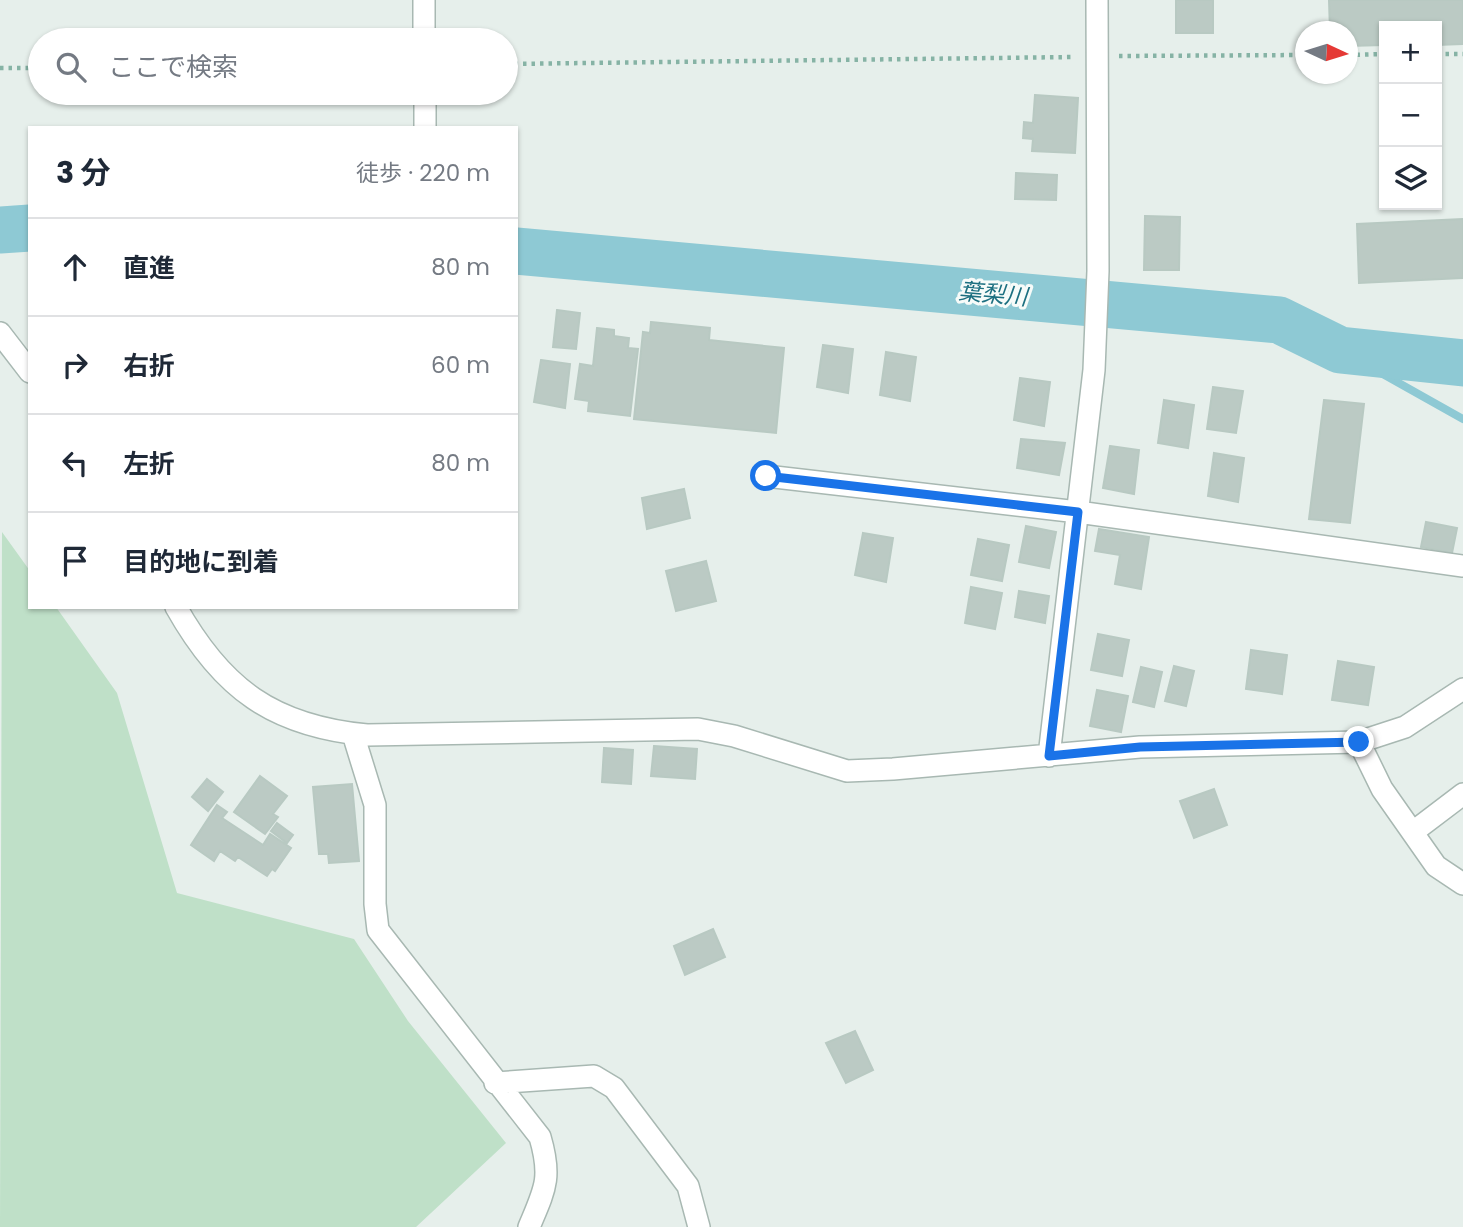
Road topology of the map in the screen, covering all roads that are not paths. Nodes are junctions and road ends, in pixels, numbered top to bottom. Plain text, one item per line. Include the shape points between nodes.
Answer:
1 (424, 0) edge
2 (1097, 0) edge
3 (424, 28) edge
4 (425, 105) edge
5 (425, 126) edge
6 (0, 333) edge
7 (28, 369) edge
8 (766, 476) dead end
9 (1078, 512) junction
10 (1463, 566) edge
11 (177, 609) edge
12 (1463, 689) edge
13 (353, 734) junction
14 (1359, 742) junction
15 (1049, 756) junction
16 (1463, 794) edge
17 (1413, 832) junction
18 (1463, 884) edge
19 (495, 1083) junction
20 (528, 1227) edge
21 (699, 1227) edge

1 - 3 street
2 - 9 street via 1098,271 1094,370
4 - 5 street
6 - 7 street
8 - 9 street
9 - 10 street
9 - 15 street
11 - 13 street via 230,681 263,705 322,731
12 - 14 street via 1405,727
13 - 15 street via 698,729 847,771
13 - 19 street via 375,805 379,930
14 - 15 street via 1140,747
14 - 17 street via 1382,789
16 - 17 street
17 - 18 street via 1436,866
19 - 20 street via 540,1137 548,1164 544,1191
19 - 21 street via 594,1076 614,1088 688,1186

